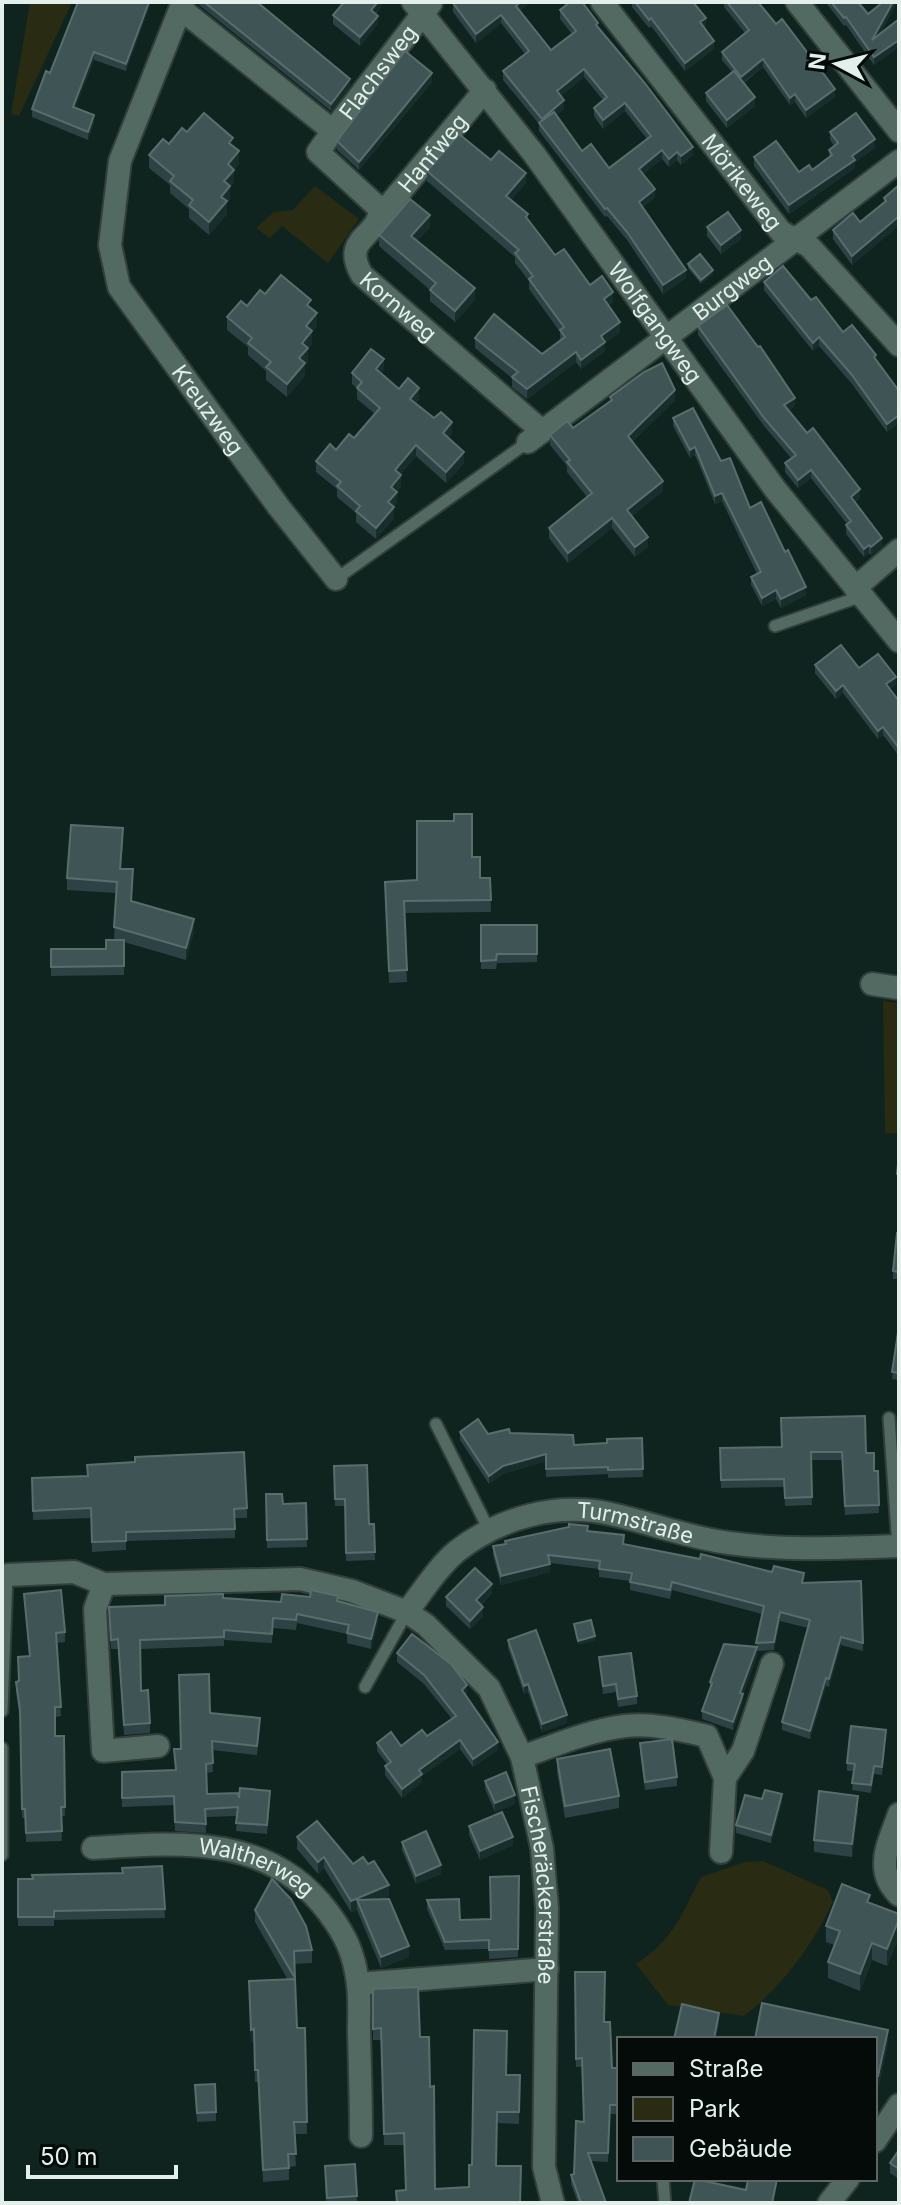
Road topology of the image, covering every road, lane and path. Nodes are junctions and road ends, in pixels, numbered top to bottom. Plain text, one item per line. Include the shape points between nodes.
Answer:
1 (602, 2) edge
2 (797, 2) edge
3 (423, 5) edge
4 (182, 6) edge
5 (485, 90) junction
6 (333, 131) junction
7 (899, 131) edge
8 (899, 161) edge
9 (380, 216) junction
10 (796, 240) junction
11 (666, 338) junction
12 (899, 345) edge
13 (535, 436) junction
14 (899, 550) edge
15 (336, 579) joint
16 (859, 592) junction
17 (775, 626) dead end
18 (899, 641) edge
19 (872, 984) dead end
20 (899, 988) edge
21 (889, 1418) dead end
22 (436, 1424) dead end
23 (489, 1530) junction
24 (898, 1546) edge
25 (4, 1575) edge
26 (104, 1584) junction
27 (407, 1612) junction
28 (772, 1664) dead end
29 (365, 1687) dead end
30 (2, 1711) edge
31 (158, 1746) dead end
32 (2, 1748) edge
33 (522, 1757) junction
34 (725, 1778) junction
35 (899, 1814) edge
36 (93, 1848) dead end
37 (721, 1852) dead end
38 (2, 1855) edge
39 (899, 1895) edge
40 (547, 1969) junction
41 (358, 1984) junction
42 (899, 2105) edge
43 (361, 2136) dead end
44 (877, 2138) edge
45 (663, 2181) edge
46 (846, 2181) edge
47 (553, 2203) edge
48 (665, 2203) edge
49 (829, 2203) edge

1 - 10 street, Mörikeweg via 781,232
2 - 7 street
3 - 5 street, Wolfgangweg
3 - 6 street, Flachsweg
4 - 6 street
4 - 15 street, Kreuzweg via 120,161 110,245 119,287
5 - 9 street, Hanfweg
5 - 11 street, Wolfgangweg
6 - 9 street via 318,152 380,209
8 - 10 street, Burgweg
9 - 13 street, Kornweg via 357,244 354,261 362,275
10 - 11 street, Burgweg
10 - 12 street, Mörikeweg via 809,246
11 - 13 street, Burgweg
11 - 16 street, Wolfgangweg via 775,489
13 - 15 lane, Kreuzweg
14 - 16 street
16 - 17 lane
16 - 18 street, Wolfgangweg
19 - 20 street
21 - 24 lane
22 - 23 lane
23 - 24 street, Turmstraße via 534,1513 580,1509 726,1543 818,1549
23 - 27 street, Turmstraße via 455,1552
25 - 26 street, Fischeräckerstraße via 74,1572
25 - 30 lane
26 - 27 street, Fischeräckerstraße via 300,1579
26 - 31 street via 95,1609 103,1751
27 - 29 lane
27 - 33 street, Fischeräckerstraße via 489,1688
28 - 34 street via 743,1751
32 - 38 lane
33 - 34 street via 627,1726 669,1728 707,1736
33 - 40 street, Fischeräckerstraße via 542,1848
34 - 37 street
35 - 39 street via 884,1858 888,1884
36 - 41 street, Waltherweg via 192,1844 272,1864 316,1896 347,1938
40 - 41 street
40 - 47 street, Fischeräckerstraße via 544,2167
41 - 43 street, Waltherweg
42 - 44 street
45 - 48 lane
46 - 49 street

